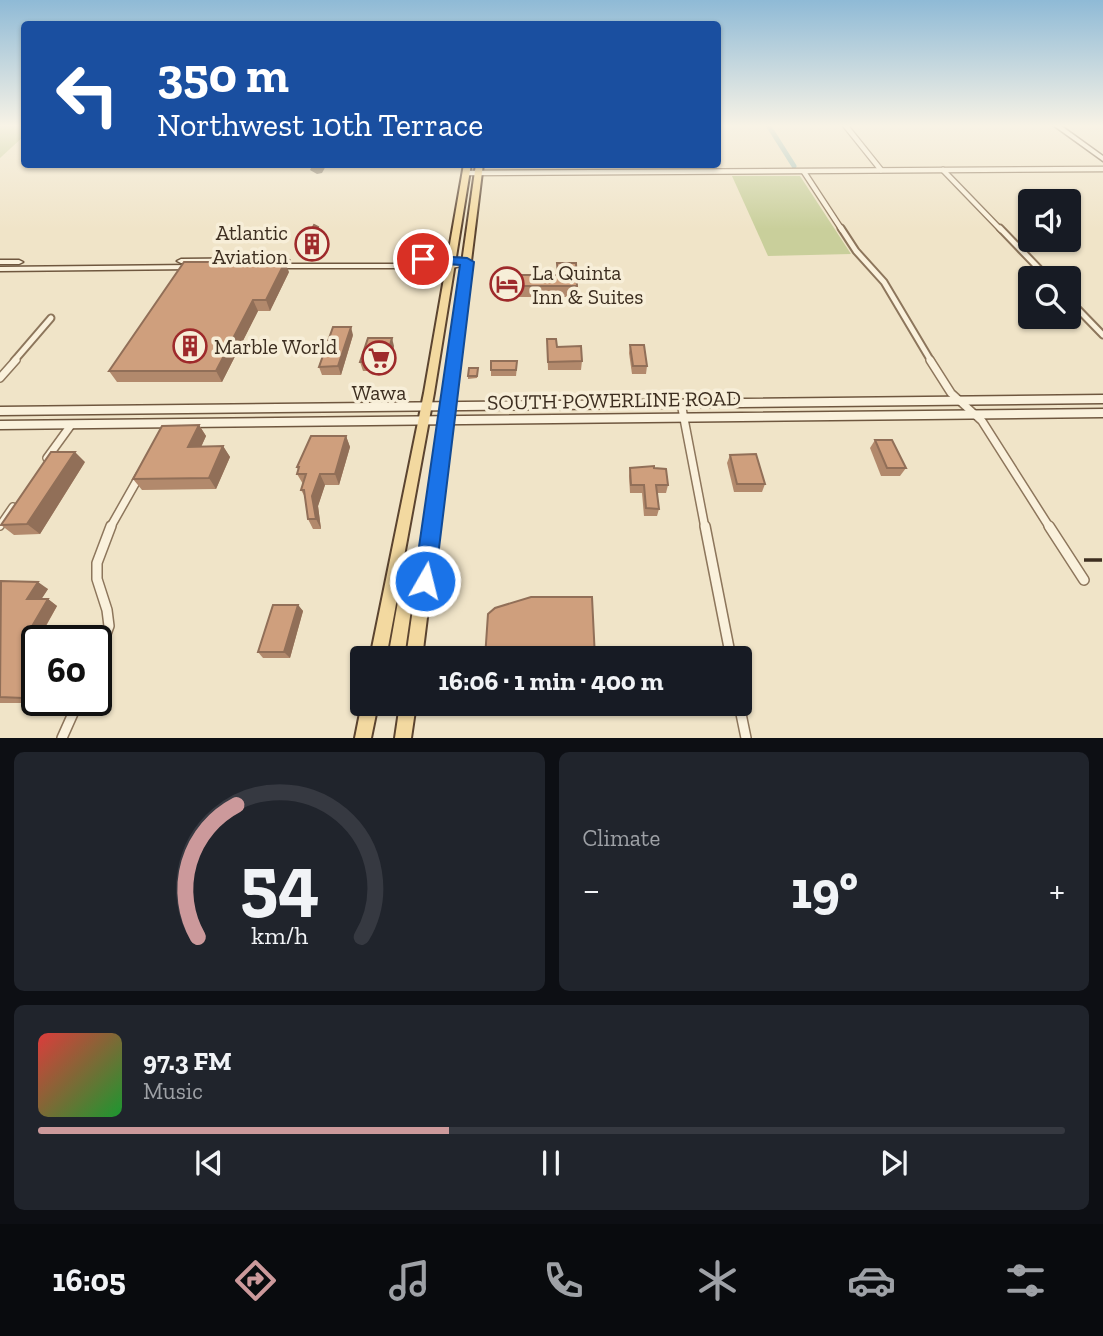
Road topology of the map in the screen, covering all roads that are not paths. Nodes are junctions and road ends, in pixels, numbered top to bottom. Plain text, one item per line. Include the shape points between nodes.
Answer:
1 (873, 159) edge
2 (689, 168) edge
3 (467, 169) edge
4 (480, 169) edge
5 (1103, 169) edge
6 (881, 170) junction
7 (943, 170) junction
8 (690, 172) junction
9 (804, 172) junction
10 (0, 262) edge
11 (452, 262) junction
12 (467, 262) junction
13 (294, 263) junction
14 (46, 266) junction
15 (1036, 266) edge
16 (0, 269) edge
17 (1081, 312) edge
18 (51, 318) dead end
19 (1103, 335) edge
20 (0, 378) edge
21 (1103, 399) edge
22 (960, 401) junction
23 (681, 403) junction
24 (426, 405) junction
25 (448, 405) junction
26 (234, 408) junction
27 (62, 410) junction
28 (102, 410) junction
29 (0, 411) edge
30 (1103, 413) edge
31 (975, 415) junction
32 (684, 418) junction
33 (422, 422) junction
34 (447, 422) junction
35 (197, 424) junction
36 (0, 425) edge
37 (71, 425) junction
38 (143, 469) edge
39 (40, 470) edge
40 (16, 503) edge
41 (0, 526) edge
42 (1084, 580) dead end
43 (392, 581) junction
44 (109, 625) edge
45 (380, 646) edge
46 (398, 646) edge
47 (416, 646) edge
48 (729, 646) edge
49 (72, 716) edge
50 (367, 716) edge
51 (404, 716) edge
52 (742, 716) edge
53 (62, 737) edge
54 (363, 737) edge
55 (403, 737) edge
56 (746, 737) edge

1 - 6 street
2 - 8 street
3 - 4 street
3 - 11 main road
4 - 8 street
4 - 12 main road
5 - 7 street
6 - 7 street
6 - 9 street
7 - 15 street
8 - 9 street
9 - 22 street via 856,251 884,282
10 - 14 main road
11 - 12 main road
11 - 13 main road
11 - 24 main road
12 - 25 main road
13 - 14 main road via 237,260
13 - 14 main road via 258,267
14 - 16 main road
17 - 19 street
18 - 20 street
21 - 22 main road, SOUTH POWERLINE ROAD
22 - 23 main road, SOUTH POWERLINE ROAD
22 - 31 street
23 - 25 main road, SOUTH POWERLINE ROAD
23 - 32 street
24 - 25 main road, SOUTH POWERLINE ROAD
24 - 26 main road, SOUTH POWERLINE ROAD
24 - 33 main road
25 - 34 main road
26 - 28 main road, SOUTH POWERLINE ROAD
26 - 35 main road
27 - 28 main road, SOUTH POWERLINE ROAD
27 - 29 main road, SOUTH POWERLINE ROAD
27 - 37 main road via 71,418
28 - 37 main road
30 - 31 main road, SOUTH POWERLINE ROAD
31 - 32 main road, SOUTH POWERLINE ROAD
31 - 42 street
32 - 34 main road, SOUTH POWERLINE ROAD
32 - 48 street
33 - 34 main road, SOUTH POWERLINE ROAD
33 - 35 main road, SOUTH POWERLINE ROAD
33 - 43 main road
34 - 47 main road
35 - 37 main road, SOUTH POWERLINE ROAD via 165,429
36 - 37 main road, SOUTH POWERLINE ROAD
37 - 39 street
38 - 44 street via 96,564
40 - 41 street
43 - 45 main road
43 - 46 main road via 406,596
49 - 53 street
50 - 54 main road
51 - 55 main road
52 - 56 street

